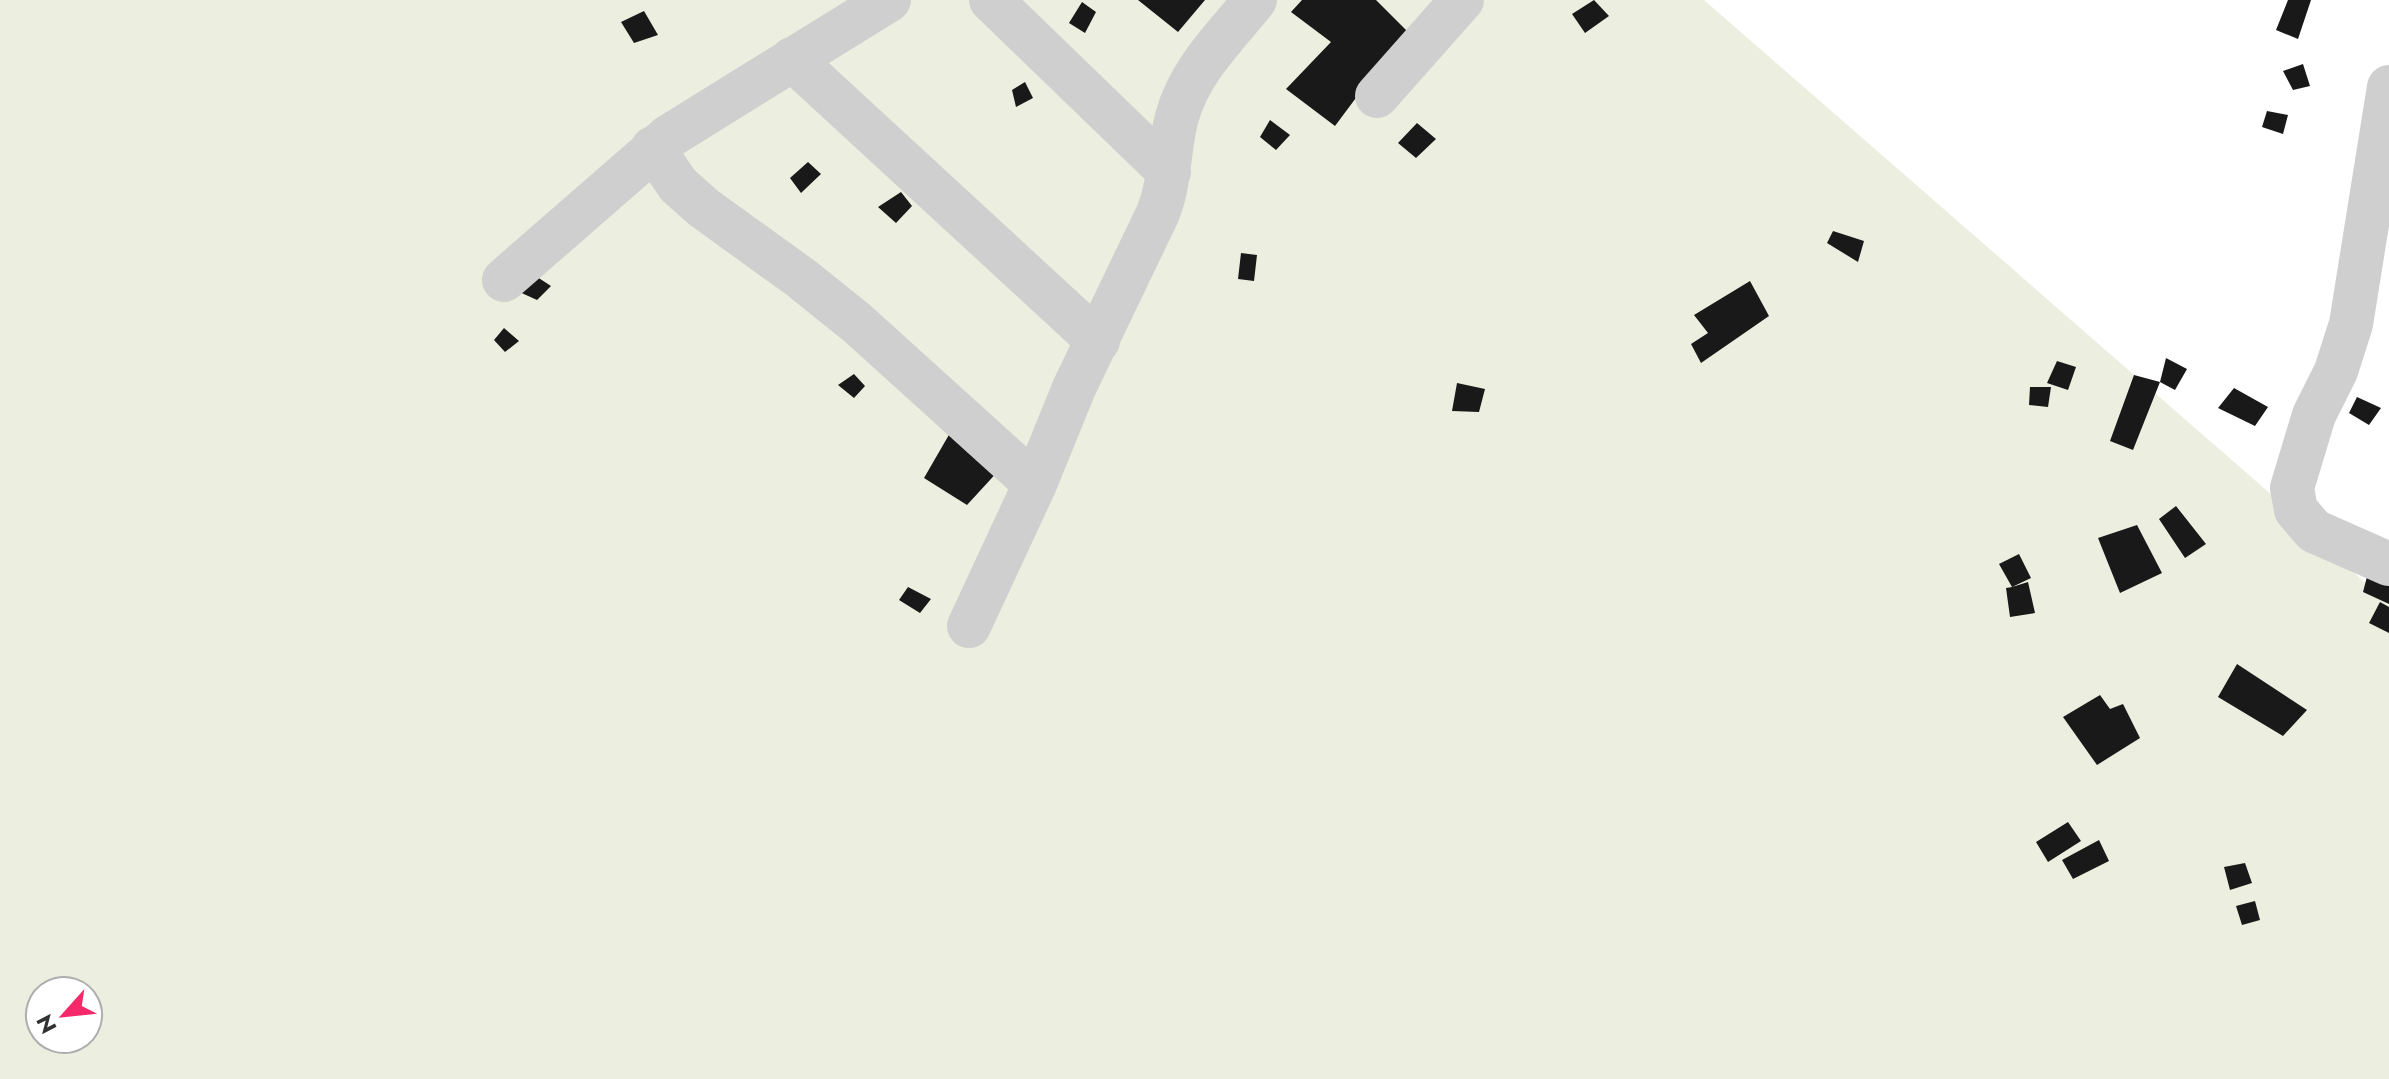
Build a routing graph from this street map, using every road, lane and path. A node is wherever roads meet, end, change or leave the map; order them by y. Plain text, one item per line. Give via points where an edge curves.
1 (889, 0) edge
2 (991, 0) edge
3 (1255, 0) edge
4 (1462, 0) edge
5 (792, 59) junction
6 (2389, 87) edge
7 (1377, 96) dead end
8 (653, 148) junction
9 (1169, 172) junction
10 (504, 280) dead end
11 (1098, 341) junction
12 (1035, 484) junction
13 (2389, 564) edge
14 (969, 626) dead end

1 - 5 street
2 - 9 street
3 - 9 street via 1183,97
4 - 7 street
5 - 8 street
5 - 11 street
6 - 13 street via 2351,324 2314,415 2292,488 2296,510 2314,531
8 - 10 street
8 - 12 street via 678,185 704,208 857,323
9 - 11 street via 1158,213
11 - 12 street
12 - 14 street

